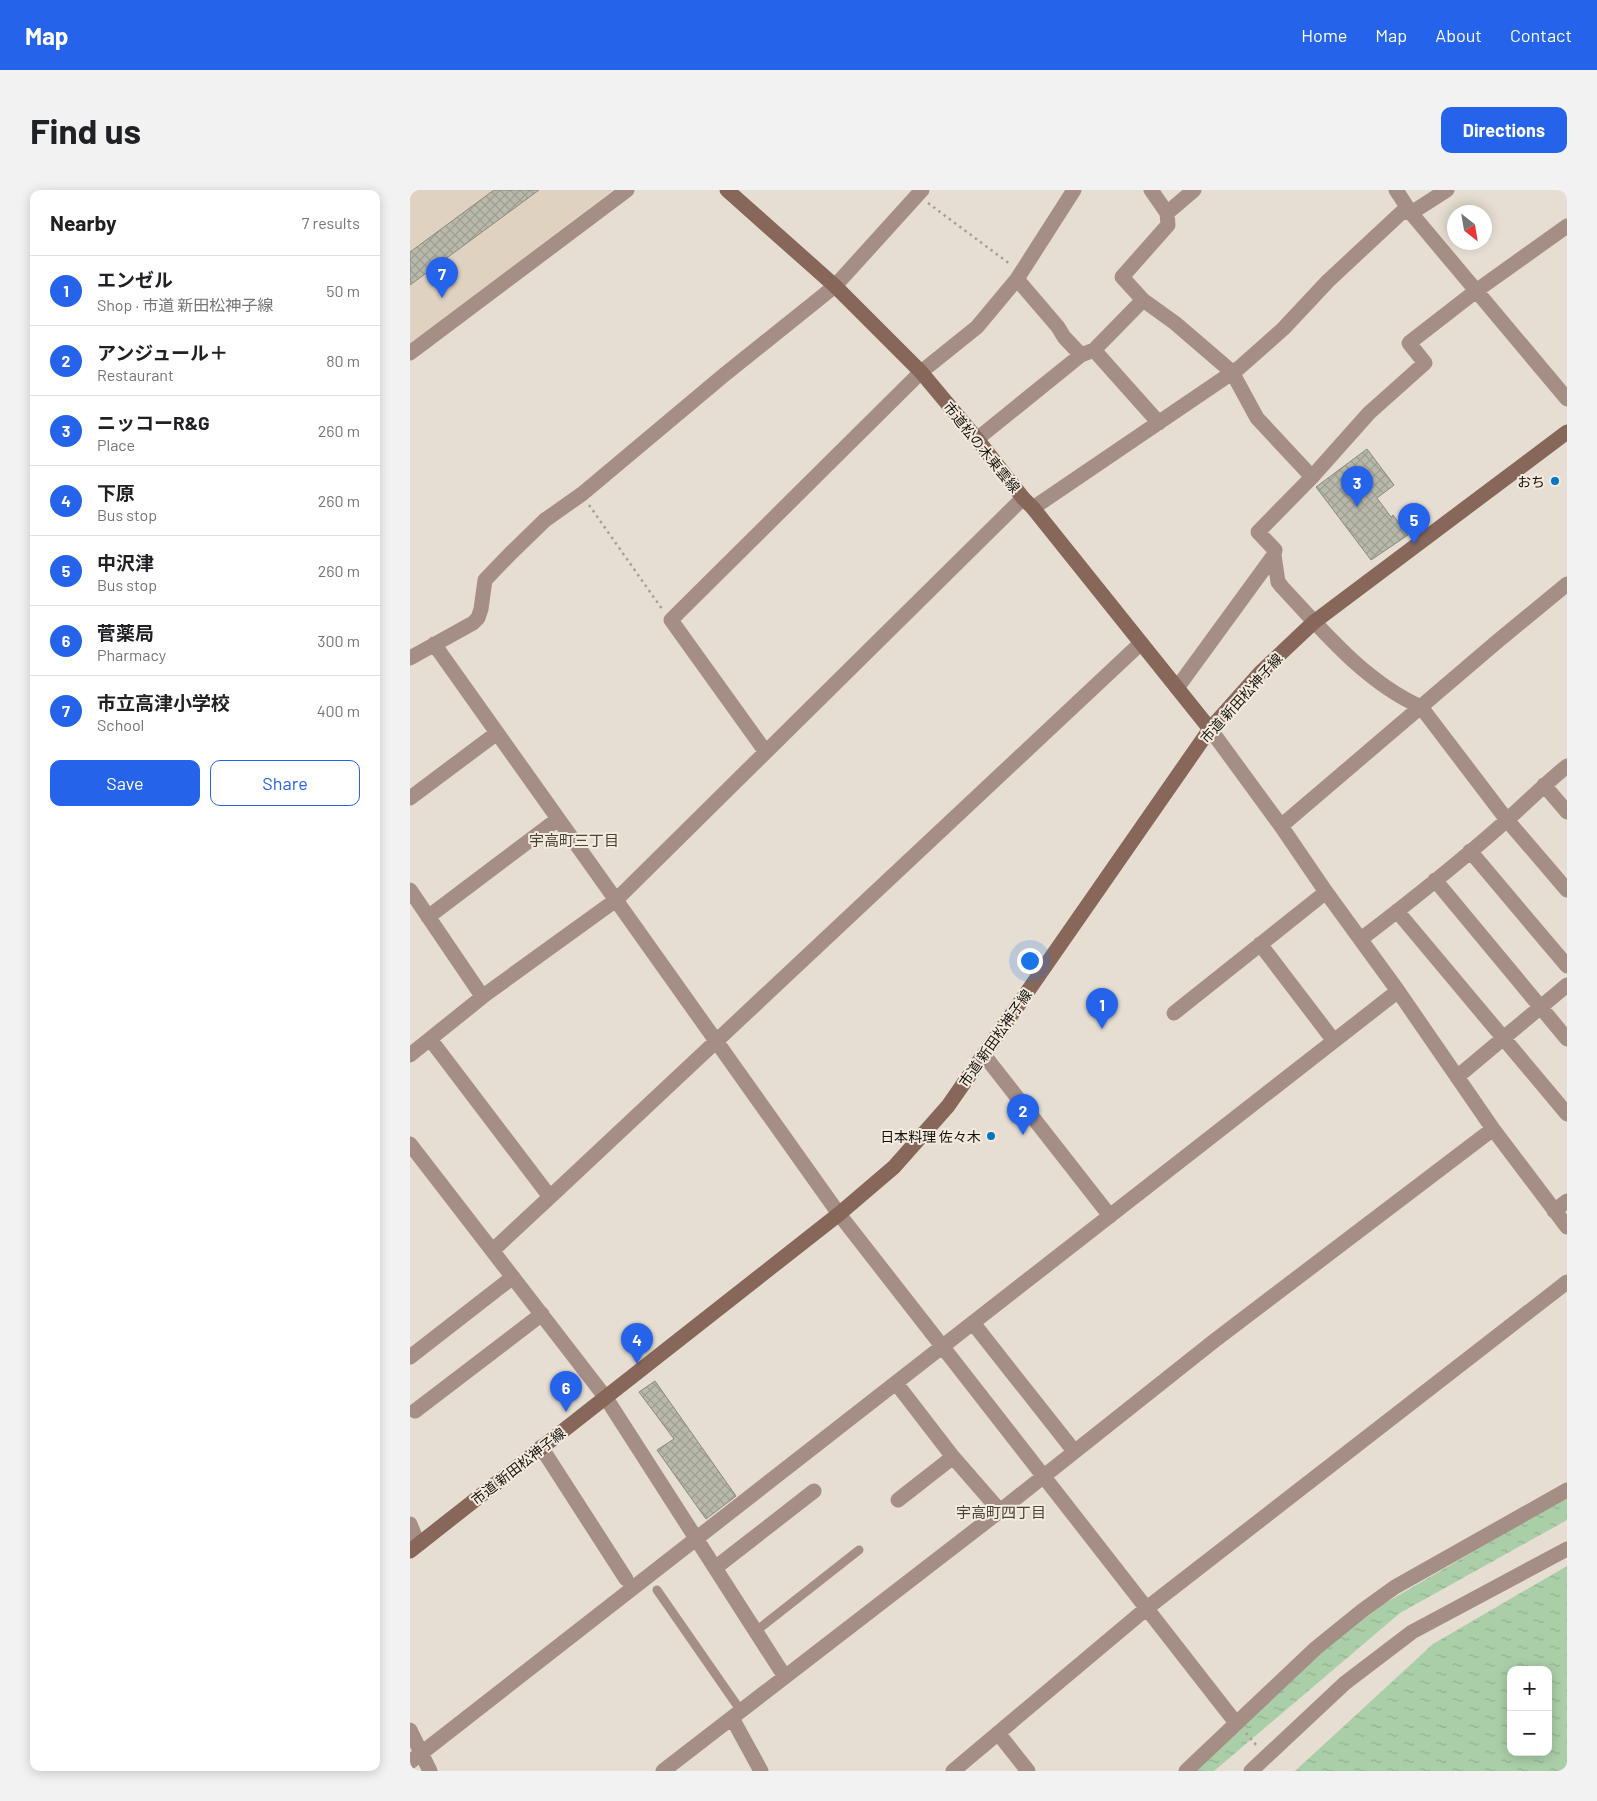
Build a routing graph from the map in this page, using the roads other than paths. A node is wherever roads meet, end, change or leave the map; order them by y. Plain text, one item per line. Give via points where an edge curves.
1 (627, 190) edge
2 (727, 190) edge
3 (1074, 190) edge
4 (1151, 190) edge
5 (1194, 190) edge
6 (1396, 190) edge
7 (1447, 190) edge
8 (920, 193) edge
9 (1167, 212) junction
10 (1411, 213) junction
11 (1567, 226) edge
12 (1019, 276) junction
13 (835, 286) junction
14 (1476, 291) junction
15 (1143, 300) junction
16 (410, 353) edge
17 (1088, 353) junction
18 (921, 372) junction
19 (1232, 372) junction
20 (1567, 399) edge
21 (1158, 423) junction
22 (1567, 432) edge
23 (977, 439) junction
24 (1312, 477) junction
25 (1028, 503) junction
26 (1274, 555) junction
27 (1567, 584) edge
28 (1314, 622) junction
29 (1141, 643) junction
30 (434, 644) junction
31 (410, 658) edge
32 (1177, 688) junction
33 (1421, 707) junction
34 (1210, 729) junction
35 (497, 733) junction
36 (765, 751) junction
37 (1567, 766) edge
38 (1544, 785) junction
39 (410, 798) edge
40 (1567, 812) edge
41 (558, 819) junction
42 (1507, 820) junction
43 (1281, 826) junction
44 (1470, 850) junction
45 (1435, 880) junction
46 (410, 890) edge
47 (1567, 890) edge
48 (1326, 892) junction
49 (616, 900) junction
50 (1397, 911) junction
51 (428, 917) junction
52 (1362, 938) junction
53 (1260, 944) junction
54 (1567, 966) edge
55 (1567, 985) edge
56 (1398, 990) junction
57 (482, 996) junction
58 (1541, 1008) junction
59 (1174, 1013) dead end
60 (430, 1039) junction
61 (1504, 1039) junction
62 (1567, 1039) edge
63 (1334, 1040) junction
64 (716, 1041) junction
65 (410, 1055) edge
66 (984, 1055) junction
67 (1457, 1077) junction
68 (1567, 1114) edge
69 (1493, 1129) junction
70 (410, 1144) edge
71 (550, 1197) junction
72 (1567, 1201) edge
73 (1554, 1211) junction
74 (839, 1214) junction
75 (1110, 1216) junction
76 (1567, 1227) edge
77 (493, 1250) junction
78 (513, 1277) junction
79 (1567, 1282) edge
80 (542, 1314) junction
81 (973, 1323) junction
82 (942, 1347) junction
83 (410, 1356) edge
84 (896, 1383) junction
85 (606, 1398) junction
86 (415, 1411) dead end
87 (541, 1447) junction
88 (1074, 1451) junction
89 (953, 1458) junction
90 (1044, 1476) junction
91 (1567, 1490) edge
92 (814, 1492) dead end
93 (898, 1500) dead end
94 (1000, 1511) junction
95 (410, 1524) edge
96 (696, 1539) junction
97 (414, 1547) edge
98 (1567, 1549) edge
99 (859, 1550) dead end
100 (715, 1568) junction
101 (626, 1579) dead end
102 (657, 1590) dead end
103 (1147, 1608) junction
104 (756, 1631) junction
105 (785, 1677) junction
106 (737, 1714) junction
107 (1236, 1723) junction
108 (410, 1730) edge
109 (998, 1733) junction
110 (416, 1758) edge
111 (430, 1771) edge
112 (663, 1771) edge
113 (761, 1771) edge
114 (953, 1771) edge
115 (1028, 1771) edge
116 (1186, 1771) edge
117 (1251, 1771) edge

1 - 16 street
2 - 13 street, 市道松の木東雲線
3 - 12 street
4 - 9 street
5 - 9 street
6 - 10 street
7 - 10 street
8 - 13 street
9 - 15 street via 1168,225 1122,277
10 - 14 street
10 - 19 street via 1402,212 1328,281 1283,329
11 - 14 street
12 - 17 street via 1064,337
12 - 18 street via 977,327
13 - 18 street, 市道松の木東雲線
13 - 30 street via 724,374 582,494 545,520 485,580 478,618
14 - 20 street
14 - 24 street via 1409,343 1425,363 1369,413
15 - 17 street
15 - 19 street
17 - 21 street
17 - 23 street
18 - 23 street, 市道松の木東雲線
18 - 36 street via 671,620
19 - 21 street
19 - 24 street via 1257,418
21 - 25 street
22 - 28 street, 市道 新田松神子線
23 - 25 street, 市道松の木東雲線
24 - 26 street via 1258,532 1275,550
25 - 29 street, 市道松の木東雲線
25 - 36 street
26 - 28 street via 1278,582
26 - 32 street
27 - 33 street
28 - 33 street via 1362,669
28 - 34 street, 市道 新田松神子線 via 1260,673
29 - 32 street, 市道松の木東雲線
29 - 64 street
30 - 31 street
30 - 35 street
32 - 34 street, 市道松の木東雲線
33 - 42 street
33 - 43 street
34 - 43 street
34 - 66 street, 市道 新田松神子線
35 - 39 street
35 - 41 street
36 - 49 street
37 - 38 street
38 - 40 street
38 - 42 street
41 - 49 street
41 - 51 street
42 - 44 street
42 - 47 street
43 - 48 street
44 - 45 street
44 - 54 street
45 - 50 street
45 - 58 street
46 - 51 street
48 - 52 street
48 - 53 street
49 - 57 street
49 - 64 street
50 - 52 street
50 - 61 street
51 - 57 street
52 - 56 street
53 - 59 street
53 - 63 street
55 - 58 street
56 - 63 street
56 - 67 street
57 - 60 street
58 - 61 street
58 - 62 street
60 - 65 street
60 - 71 street
61 - 67 street
61 - 68 street
63 - 75 street
64 - 71 street
64 - 74 street
66 - 74 street, 市道 新田松神子線 via 948,1106 894,1167
66 - 75 street
67 - 69 street
69 - 73 street
69 - 88 street
70 - 77 street
71 - 77 street
72 - 73 street
73 - 76 street
74 - 82 street
74 - 85 street, 市道 新田松神子線
75 - 81 street
77 - 78 street
78 - 80 street
78 - 83 street
79 - 103 street
80 - 85 street
80 - 86 street
81 - 82 street
81 - 88 street
82 - 84 street
82 - 90 street
84 - 89 street
84 - 96 street
85 - 87 street, 市道 新田松神子線
85 - 96 street
87 - 97 street, 市道 新田松神子線
87 - 101 street
88 - 90 street
89 - 93 street
89 - 94 street
90 - 94 street
90 - 103 street
91 - 107 street via 1387,1593 1316,1648
92 - 100 street
94 - 105 street
95 - 97 street
96 - 100 street
96 - 110 street
98 - 117 street via 1412,1632 1345,1683
99 - 104 lane
100 - 104 street
102 - 106 lane
103 - 107 street
103 - 109 street
104 - 105 street
105 - 106 street
106 - 112 street
106 - 113 street
107 - 116 street
108 - 110 street
109 - 114 street
109 - 115 street
110 - 111 street

